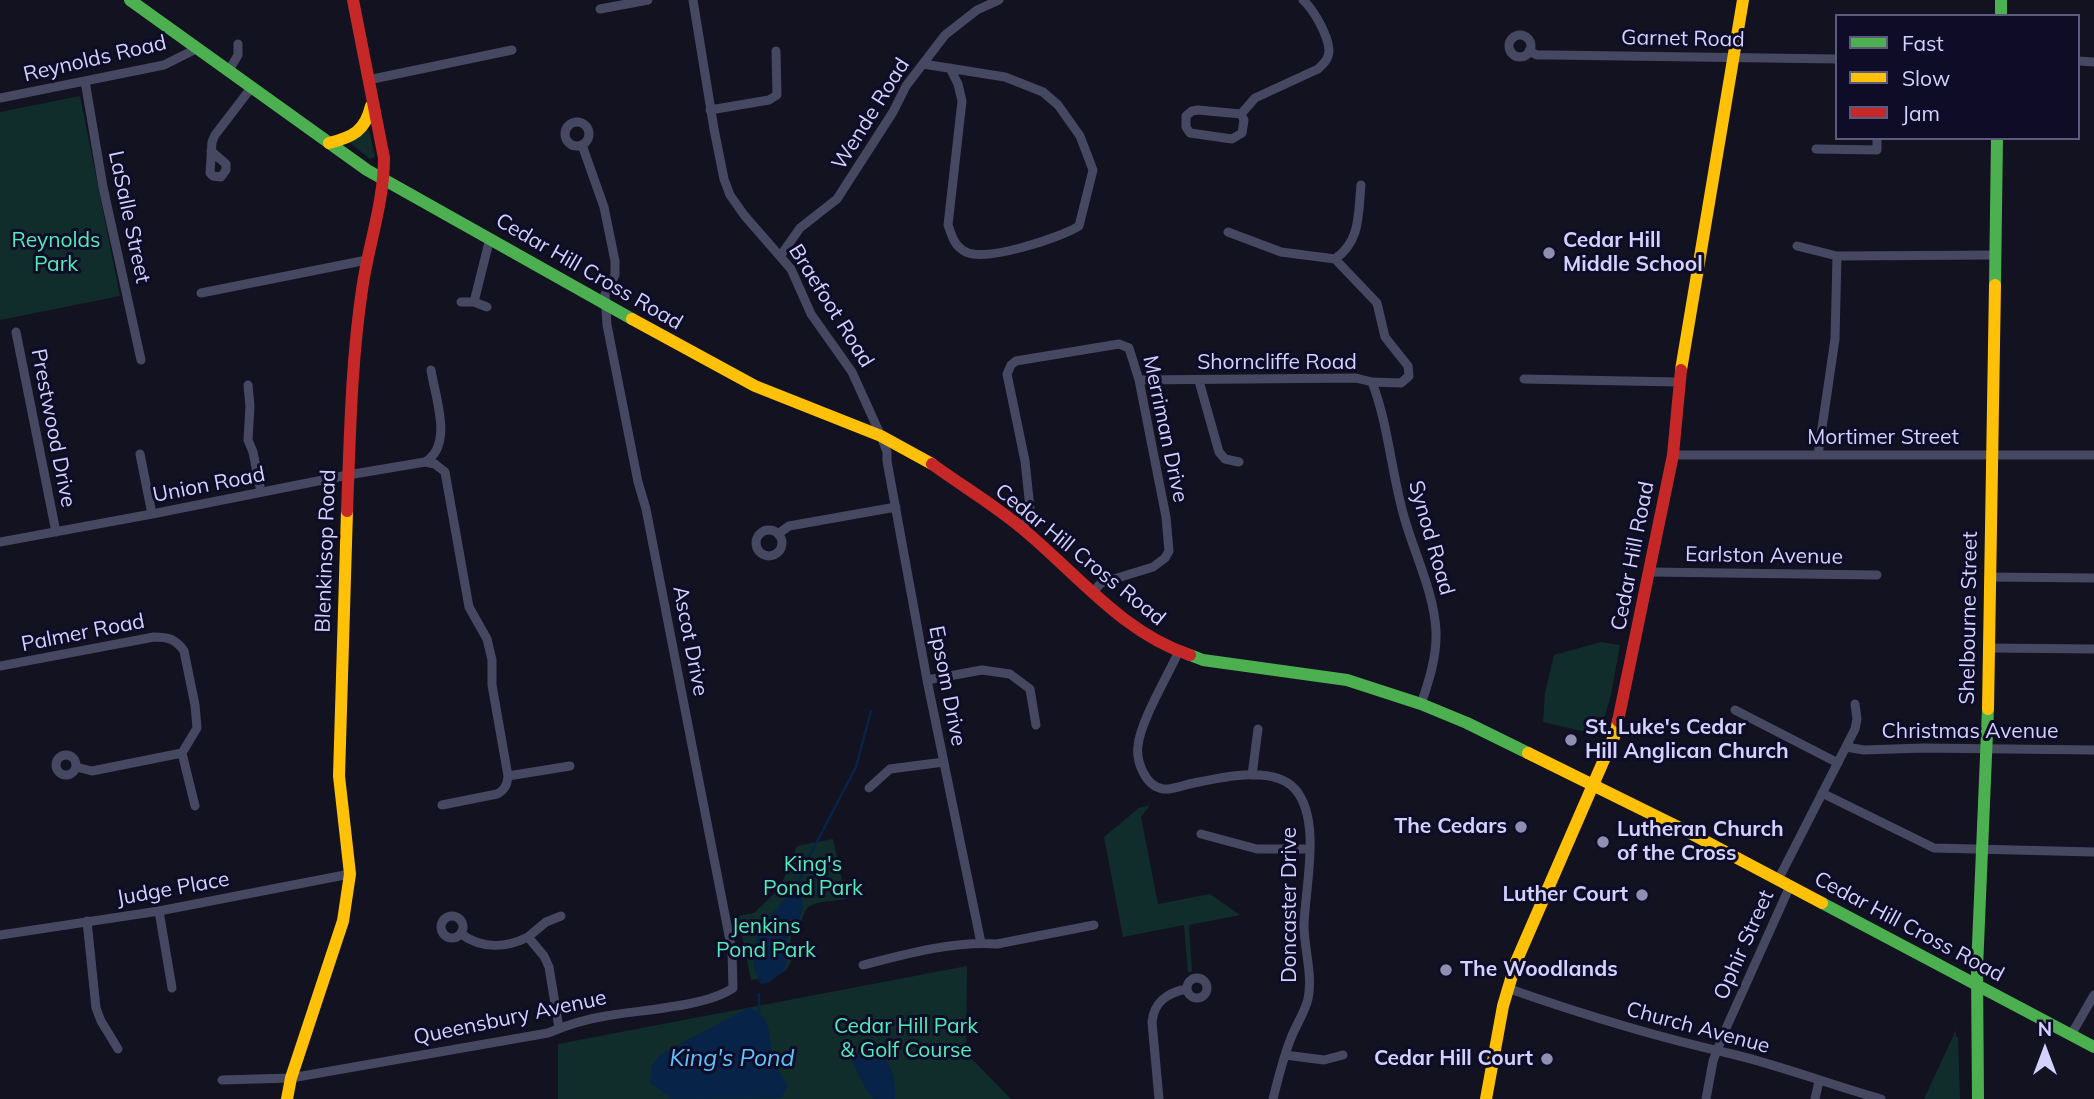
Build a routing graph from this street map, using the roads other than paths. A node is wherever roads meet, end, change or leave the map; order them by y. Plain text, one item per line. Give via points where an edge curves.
1 (130, 0) edge
2 (353, 0) edge
3 (648, 0) edge
4 (693, 0) edge
5 (999, 0) edge
6 (1303, 0) edge
7 (1743, 0) edge
8 (600, 9) dead end
9 (238, 44) dead end
10 (196, 49) junction
11 (512, 50) dead end
12 (776, 51) dead end
13 (1530, 51) dead end
14 (1733, 58) junction
15 (1835, 59) edge
16 (923, 64) junction
17 (950, 68) junction
18 (228, 72) junction
19 (368, 80) junction
20 (85, 81) junction
21 (251, 88) junction
22 (0, 98) edge
23 (372, 99) junction
24 (710, 110) junction
25 (1241, 114) junction
26 (1877, 140) edge
27 (1997, 140) edge
28 (329, 143) junction
29 (582, 145) dead end
30 (1816, 149) dead end
31 (211, 151) dead end
32 (384, 180) junction
33 (1361, 185) dead end
34 (1228, 232) dead end
35 (490, 238) junction
36 (1797, 246) dead end
37 (781, 255) junction
38 (1995, 255) junction
39 (1837, 256) junction
40 (1335, 259) junction
41 (367, 260) junction
42 (201, 293) dead end
43 (461, 302) dead end
44 (474, 302) junction
45 (604, 303) junction
46 (487, 307) dead end
47 (16, 332) dead end
48 (141, 360) dead end
49 (430, 370) dead end
50 (1524, 379) dead end
51 (1139, 380) junction
52 (1199, 381) junction
53 (1372, 382) junction
54 (1678, 382) junction
55 (248, 385) dead end
56 (881, 436) junction
57 (140, 454) dead end
58 (1673, 455) junction
59 (1818, 455) junction
60 (2094, 455) edge
61 (1992, 456) junction
62 (1239, 462) dead end
63 (425, 463) junction
64 (348, 475) junction
65 (261, 492) junction
66 (896, 506) junction
67 (152, 514) junction
68 (1021, 528) junction
69 (55, 531) junction
70 (778, 534) dead end
71 (0, 542) edge
72 (1650, 572) junction
73 (1877, 575) dead end
74 (1989, 577) junction
75 (2094, 578) edge
76 (1094, 591) junction
77 (1988, 648) junction
78 (2094, 649) edge
79 (1178, 653) junction
80 (0, 666) edge
81 (927, 680) junction
82 (1421, 704) junction
83 (1855, 704) dead end
84 (1735, 710) dead end
85 (1036, 725) dead end
86 (1258, 729) dead end
87 (1846, 747) junction
88 (1987, 750) junction
89 (2094, 750) edge
90 (182, 753) junction
91 (944, 762) junction
92 (1838, 763) junction
93 (570, 766) dead end
94 (76, 768) dead end
95 (1252, 775) junction
96 (508, 776) junction
97 (1594, 786) junction
98 (869, 788) dead end
99 (1822, 793) junction
100 (442, 805) dead end
101 (195, 806) dead end
102 (1202, 834) dead end
103 (1310, 849) junction
104 (1982, 850) junction
105 (2094, 852) edge
106 (351, 874) junction
107 (1777, 880) junction
108 (1790, 886) junction
109 (159, 911) junction
110 (561, 916) dead end
111 (87, 921) junction
112 (1094, 925) dead end
113 (461, 934) dead end
114 (0, 935) edge
115 (528, 937) junction
116 (981, 943) junction
117 (863, 965) dead end
118 (1977, 985) junction
119 (172, 988) dead end
120 (733, 988) joint
121 (1507, 988) junction
122 (1186, 989) dead end
123 (2094, 995) edge
124 (559, 1028) junction
125 (2071, 1035) junction
126 (2094, 1047) edge
127 (118, 1049) dead end
128 (1716, 1052) junction
129 (1285, 1055) junction
130 (1343, 1055) dead end
131 (292, 1078) junction
132 (222, 1080) dead end
133 (1819, 1081) junction
134 (287, 1099) edge
135 (1159, 1099) edge
136 (1273, 1099) edge
137 (1486, 1099) edge
138 (1706, 1099) edge
139 (1815, 1099) edge
140 (1881, 1099) edge
141 (1978, 1099) edge

1 - 10 main road, Cedar Hill Cross Road
2 - 19 main road, Blenkinsop Road
3 - 8 street
4 - 24 street, Braefoot Road
5 - 16 street, Wende Road via 977,10 945,35
6 - 25 street via 1326,37 1326,61 1255,98
7 - 14 main road, Cedar Hill Road
9 - 18 street via 238,55
10 - 18 main road, Cedar Hill Cross Road
10 - 20 street, Reynolds Road via 164,65
11 - 19 street
12 - 24 street via 778,95
13 - 14 street, Garnet Road via 1537,55
14 - 15 street, Garnet Road
14 - 54 main road, Cedar Hill Road
16 - 17 street
16 - 37 street, Wende Road via 837,198 800,228
17 - 17 street via 962,101 948,225 954,242 967,253 982,254 1026,246 1079,226 1093,170 1080,136 1058,105 1029,85
18 - 21 main road, Cedar Hill Cross Road
19 - 23 main road, Blenkinsop Road
20 - 22 street, Reynolds Road
20 - 48 street, LaSalle Street
21 - 28 main road, Cedar Hill Cross Road
21 - 31 street via 215,135
23 - 28 main road via 367,124 353,137
23 - 32 main road, Blenkinsop Road
24 - 37 street, Braefoot Road via 730,194
25 - 25 street via 1192,111 1186,116 1186,127 1196,135 1232,139 1242,133
26 - 30 street via 1877,150
27 - 38 main road, Shelbourne Street
28 - 32 main road, Cedar Hill Cross Road
29 - 45 street via 604,206 615,261 615,275
32 - 35 main road, Cedar Hill Cross Road
32 - 41 main road, Blenkinsop Road
33 - 40 street via 1353,241
34 - 40 street via 1281,252
35 - 44 street
35 - 45 main road, Cedar Hill Cross Road
36 - 39 street
37 - 56 street, Braefoot Road via 811,314 857,381
38 - 39 street
38 - 61 main road, Shelbourne Street
39 - 59 street via 1835,339
40 - 53 street, Shorncliffe Road via 1377,303 1385,337 1408,366 1409,376 1401,383
41 - 42 street
41 - 64 main road, Blenkinsop Road via 352,368
43 - 44 street
44 - 46 street
45 - 56 main road, Cedar Hill Cross Road via 755,386
45 - 120 street, Ascot Drive via 732,951
47 - 69 street, Prestwood Drive
49 - 63 street via 441,432 436,453
50 - 54 street
51 - 52 street, Shorncliffe Road
51 - 68 street, Merriman Drive via 1129,348 1119,344 1011,365 1007,374 1030,508
51 - 76 street, Merriman Drive via 1169,551 1153,567 1101,583
52 - 53 street, Shorncliffe Road
52 - 62 street via 1219,452 1225,459
53 - 82 street, Synod Road via 1381,405 1401,508 1434,612 1436,647
54 - 58 main road, Cedar Hill Road
55 - 65 street via 248,440
56 - 66 street, Epsom Drive
56 - 68 main road, Cedar Hill Cross Road via 943,470
57 - 67 street
58 - 59 street, Mortimer Street
58 - 72 main road, Cedar Hill Road
59 - 61 street, Mortimer Street
60 - 61 street, Mortimer Street
61 - 74 main road, Shelbourne Street
63 - 64 street, Union Road
63 - 96 street via 445,472 469,607 487,639 492,660
64 - 65 street, Union Road
64 - 106 main road, Blenkinsop Road via 339,776
65 - 67 street, Union Road
66 - 70 street via 789,526
66 - 81 street, Epsom Drive
67 - 69 street, Union Road
68 - 76 main road, Cedar Hill Cross Road
69 - 71 street, Union Road
72 - 73 street, Earlston Avenue
72 - 97 main road, Cedar Hill Road via 1616,733
74 - 75 street
74 - 77 main road, Shelbourne Street
76 - 79 main road, Cedar Hill Cross Road via 1142,634
77 - 78 street
77 - 88 main road, Shelbourne Street
79 - 82 main road, Cedar Hill Cross Road via 1347,680
79 - 95 street via 1140,734 1138,757 1146,776 1165,789
80 - 90 street, Palmer Road via 154,637 178,642 184,651 197,719 195,735
81 - 85 street via 982,670 1010,674 1030,689
81 - 91 street, Epsom Drive
82 - 97 main road, Cedar Hill Cross Road
83 - 87 street, Ophir Street via 1855,729
84 - 92 street
86 - 95 street
87 - 88 street, Christmas Avenue
87 - 92 street, Ophir Street
88 - 89 street, Christmas Avenue
88 - 104 main road, Shelbourne Street
90 - 94 street via 92,771
90 - 101 street
91 - 98 street via 890,769
91 - 116 street, Epsom Drive
92 - 99 street, Ophir Street
93 - 96 street
95 - 103 street, Doncaster Drive via 1276,777 1297,791 1307,816
96 - 100 street via 503,792
97 - 107 main road, Cedar Hill Cross Road
97 - 121 main road, Cedar Hill Road
99 - 104 street via 1928,846
99 - 107 street, Ophir Street
102 - 103 street via 1257,849
103 - 129 street, Doncaster Drive via 1304,923 1308,1000
104 - 105 street
104 - 118 main road, Shelbourne Street
106 - 109 street, Judge Place
106 - 131 main road, Blenkinsop Road via 333,956
107 - 108 main road, Cedar Hill Cross Road
108 - 118 main road, Cedar Hill Cross Road
108 - 128 street, Ophir Street
109 - 111 street, Judge Place
109 - 119 street
110 - 115 street
111 - 114 street, Judge Place
111 - 127 street via 96,1008
112 - 116 street via 997,944
113 - 115 street via 495,946
115 - 124 street via 549,967
116 - 117 street
118 - 125 main road, Cedar Hill Cross Road
118 - 141 main road, Shelbourne Street
120 - 124 street, Queensbury Avenue via 682,1004
121 - 128 street, Church Avenue
121 - 137 main road, Cedar Hill Road
122 - 135 street via 1164,997 1153,1013
123 - 125 street
124 - 131 street, Queensbury Avenue
125 - 126 main road, Cedar Hill Cross Road
128 - 133 street, Church Avenue
128 - 138 street, Ophir Street
129 - 130 street via 1324,1060
129 - 136 street, Doncaster Drive
131 - 132 street, Queensbury Avenue
131 - 134 main road, Blenkinsop Road
133 - 139 street
133 - 140 street, Church Avenue

